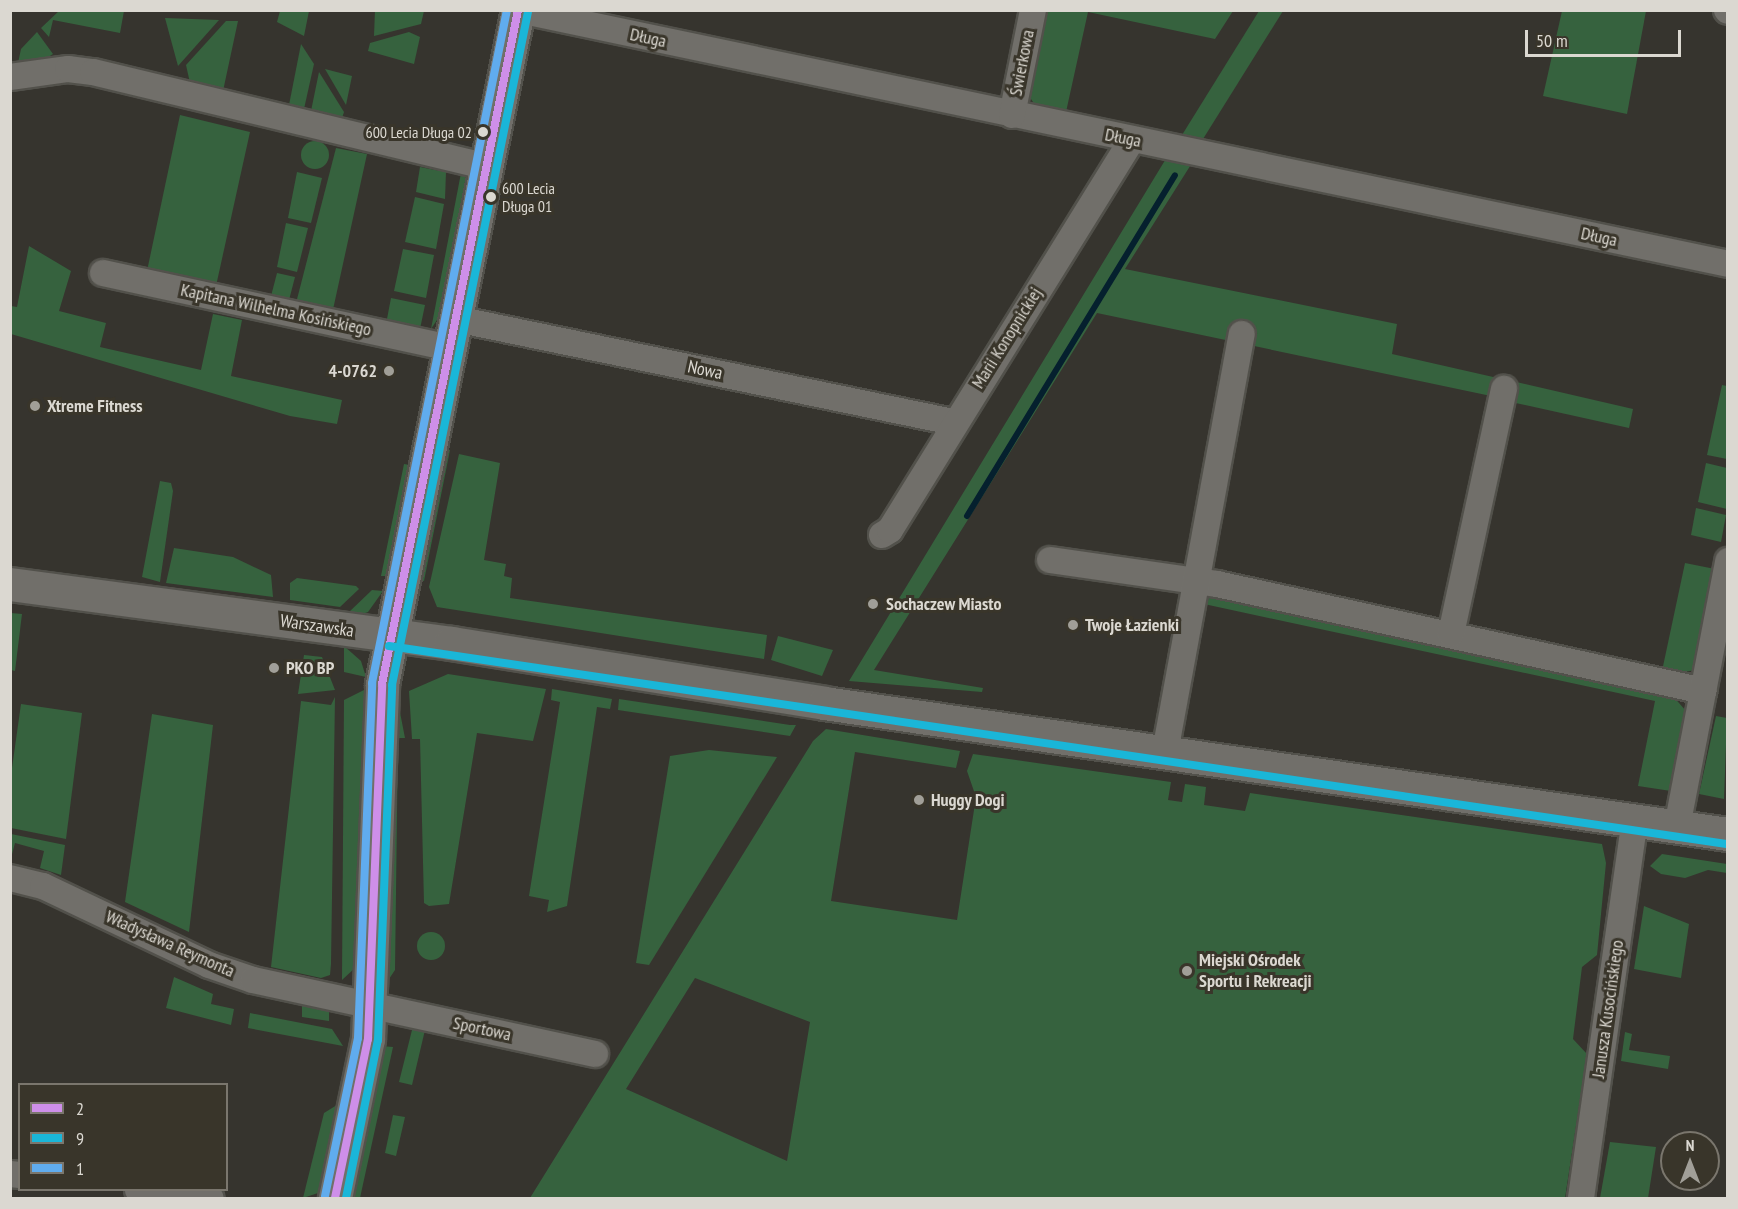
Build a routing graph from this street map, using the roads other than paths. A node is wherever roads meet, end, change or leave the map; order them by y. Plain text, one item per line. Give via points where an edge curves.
1 (519, 10) edge
2 (1033, 10) edge
3 (10, 77) edge
4 (1012, 115) junction
5 (1132, 140) junction
6 (488, 167) junction
7 (1728, 264) edge
8 (103, 273) dead end
9 (453, 333) junction
10 (1242, 334) dead end
11 (1504, 389) dead end
12 (953, 422) junction
13 (882, 535) dead end
14 (1050, 560) dead end
15 (1727, 569) edge
16 (1196, 582) junction
17 (10, 584) edge
18 (1451, 634) junction
19 (391, 636) junction
20 (1703, 691) junction
21 (1165, 752) junction
22 (1635, 820) junction
23 (1677, 827) junction
24 (1728, 834) edge
25 (10, 878) edge
26 (369, 1005) junction
27 (595, 1054) dead end
28 (147, 1191) edge
29 (211, 1198) edge
30 (336, 1198) edge
31 (1581, 1198) edge

1 - 4 street, Długa
1 - 6 street
2 - 4 street, Świerkowa
3 - 6 street via 68,69 93,72
4 - 5 street, Długa
5 - 7 street, Długa
5 - 12 street, Marii Konopnickiej
6 - 9 street
8 - 9 street, Kapitana Wilhelma Kosińskiego
9 - 12 street, Nowa
9 - 19 street
10 - 16 street
11 - 18 street
12 - 13 street, Marii Konopnickiej via 890,530
14 - 16 street
15 - 20 street
16 - 18 street
16 - 21 street
17 - 19 street, Warszawska
18 - 20 street
19 - 21 street, Warszawska
19 - 26 street via 378,738
20 - 23 street
21 - 22 street, Warszawska
22 - 23 street, Warszawska
22 - 31 street, Janusza Kusocińskiego
23 - 24 street, Warszawska
25 - 26 street, Władysława Reymonta via 43,886 231,973
26 - 27 street, Sportowa
26 - 30 street via 363,1084
28 - 29 street

